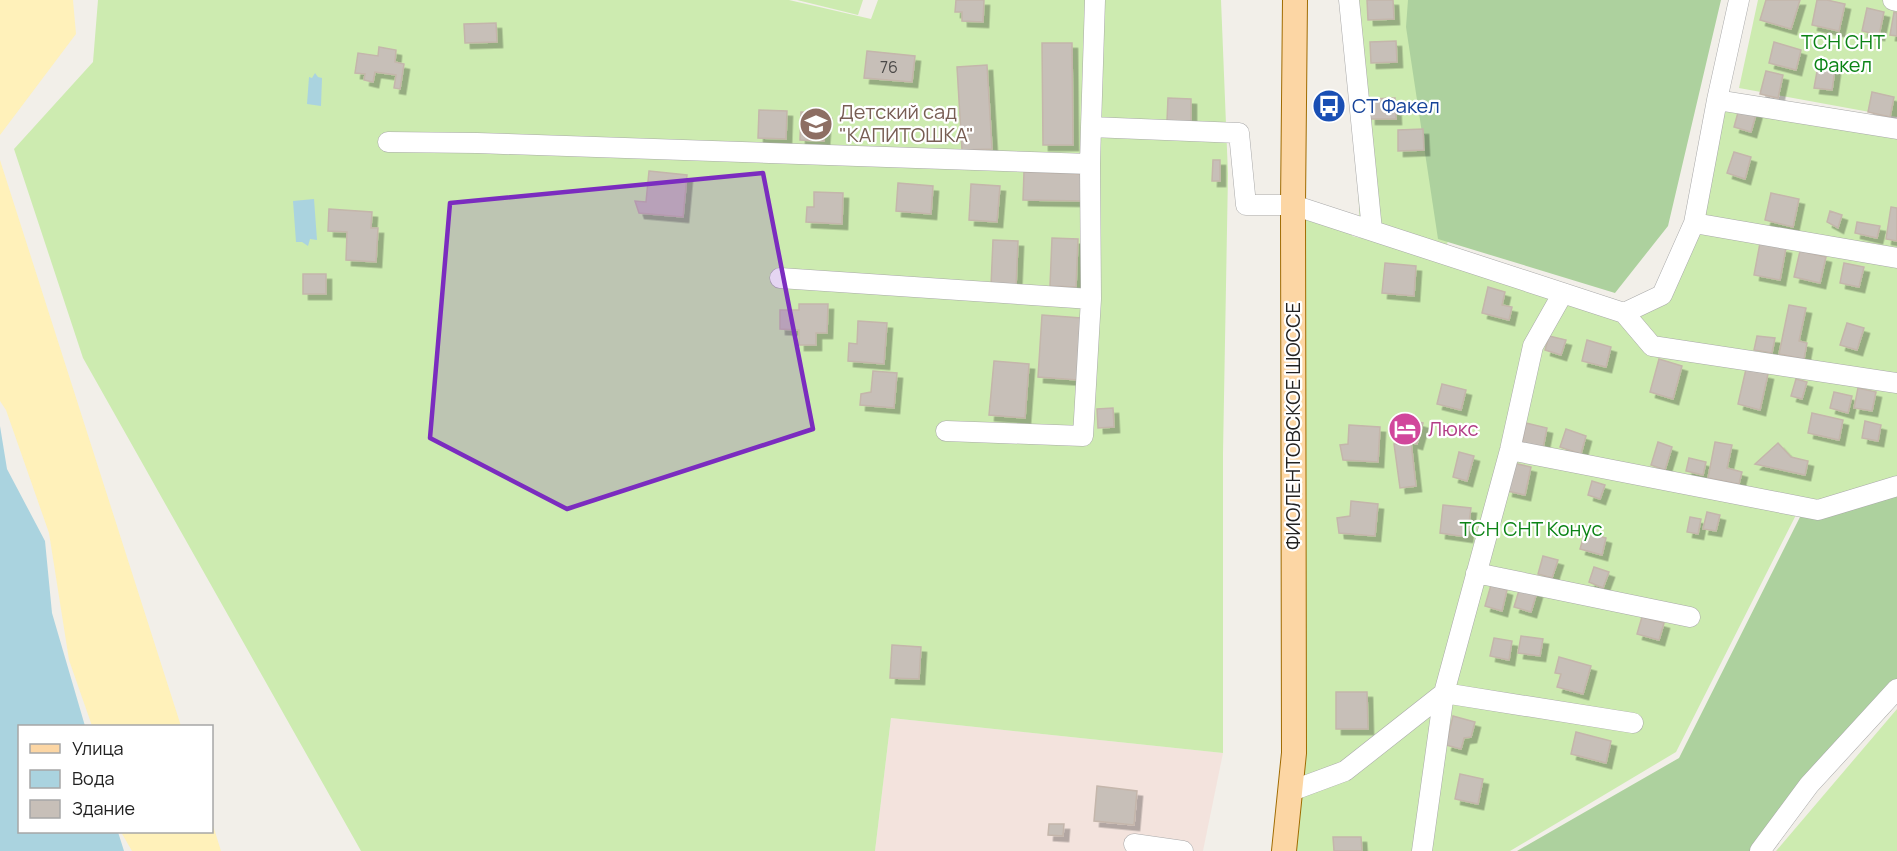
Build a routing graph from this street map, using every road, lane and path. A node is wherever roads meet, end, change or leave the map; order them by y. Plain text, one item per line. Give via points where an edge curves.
1 (1095, 0) edge
2 (1295, 0) edge
3 (1349, 0) edge
4 (1739, 0) edge
5 (1717, 100) junction
6 (1091, 127) junction
7 (1897, 129) edge
8 (388, 142) dead end
9 (1090, 164) junction
10 (1293, 205) junction
11 (1694, 223) junction
12 (1372, 230) junction
13 (1897, 258) edge
14 (780, 278) dead end
15 (1563, 293) junction
16 (1091, 299) junction
17 (1624, 313) junction
18 (1897, 383) edge
19 (946, 431) dead end
20 (1510, 450) junction
21 (1897, 486) edge
22 (1476, 573) junction
23 (1690, 617) dead end
24 (1897, 689) edge
25 (1444, 693) junction
26 (1633, 723) dead end
27 (1291, 791) junction
28 (1134, 844) dead end
29 (1183, 851) edge
30 (1284, 851) edge
31 (1422, 851) edge
32 (1761, 851) edge

1 - 6 street
2 - 10 main road, ФИОЛЕНТОВСКОЕ ШОССЕ
3 - 12 street
4 - 5 street
5 - 7 street
5 - 11 street
6 - 9 street
6 - 10 street via 1239,134 1246,205
8 - 9 street
9 - 16 street
10 - 12 street
10 - 27 main road, ФИОЛЕНТОВСКОЕ ШОССЕ
11 - 13 street
11 - 17 street via 1662,295
12 - 15 street
14 - 16 street
15 - 17 street
15 - 20 street via 1533,346
16 - 19 street via 1083,436
17 - 18 street via 1652,346
20 - 21 street via 1818,510
20 - 22 street
22 - 23 street
22 - 25 street
24 - 32 street via 1809,785
25 - 26 street
25 - 27 street via 1345,771
25 - 31 street
27 - 30 main road, ФИОЛЕНТОВСКОЕ ШОССЕ
28 - 29 street

